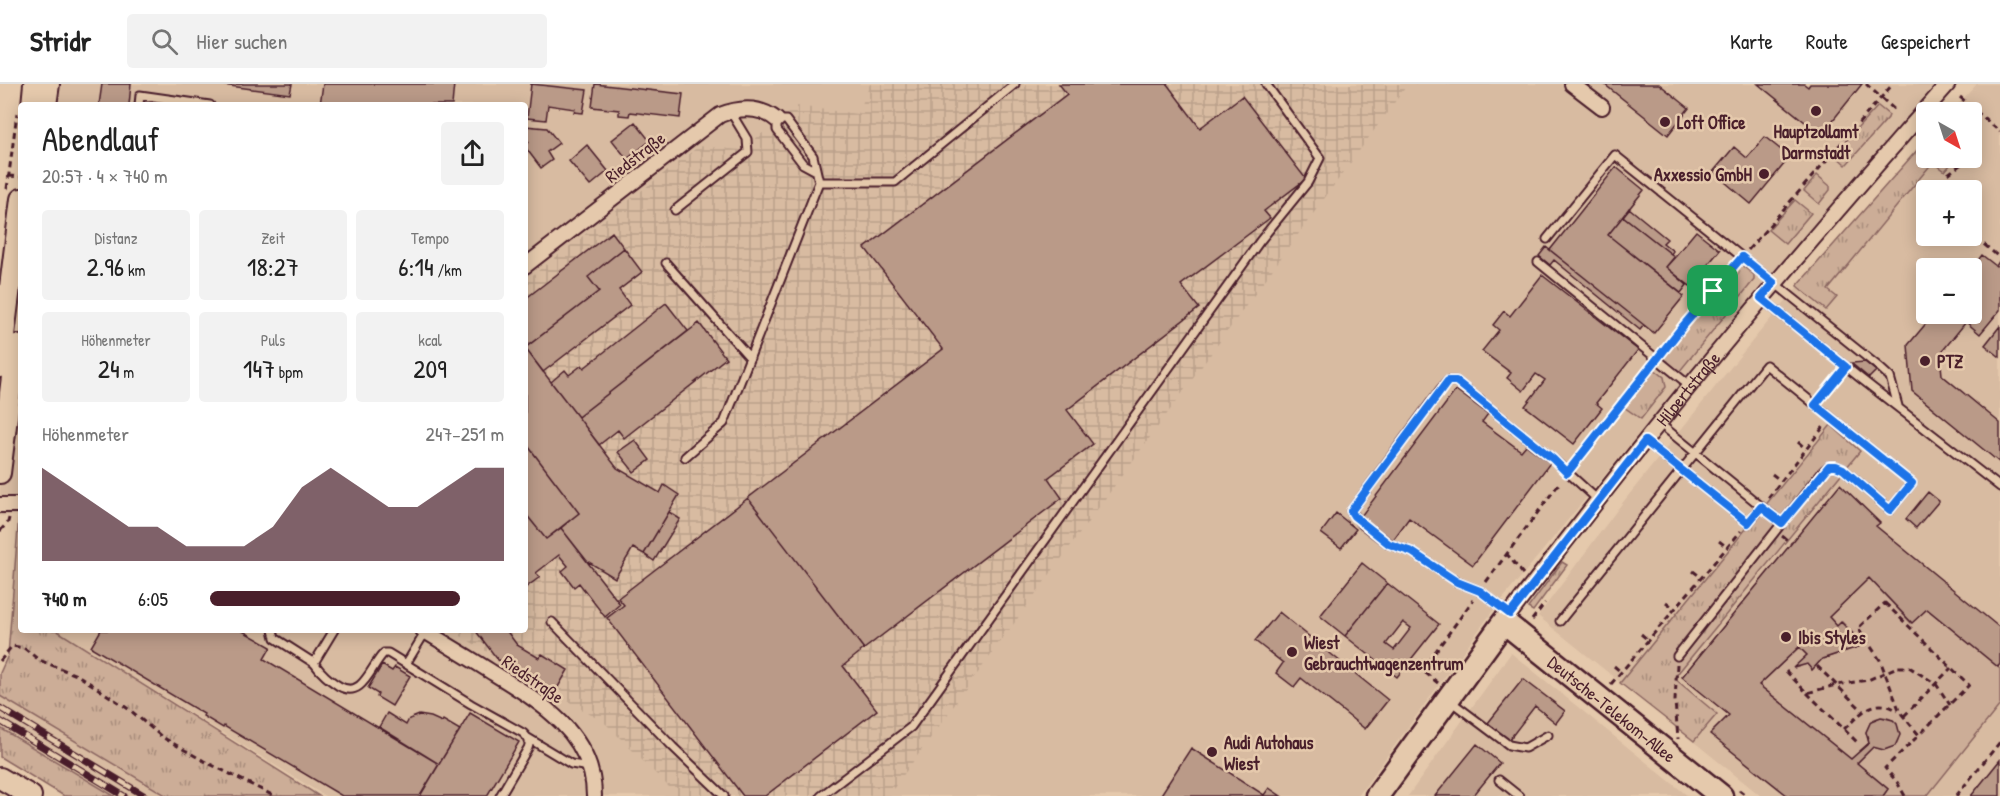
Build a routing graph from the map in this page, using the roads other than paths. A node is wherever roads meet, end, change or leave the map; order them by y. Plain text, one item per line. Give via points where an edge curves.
1 (34, 84) edge
2 (49, 84) edge
3 (1015, 84) edge
4 (1266, 84) edge
5 (1572, 84) edge
6 (1948, 84) edge
7 (27, 102) edge
8 (46, 102) edge
9 (140, 102) edge
10 (189, 102) edge
11 (1602, 107) dead end
12 (730, 111) junction
13 (777, 120) junction
14 (816, 171) junction
15 (819, 182) junction
16 (14, 198) edge
17 (675, 210) dead end
18 (1547, 239) dead end
19 (1538, 262) dead end
20 (666, 263) dead end
21 (528, 264) edge
22 (1774, 283) junction
23 (15, 289) edge
24 (1761, 298) junction
25 (18, 331) edge
26 (750, 358) junction
27 (0, 367) edge
28 (1689, 385) junction
29 (1898, 406) junction
30 (1659, 423) junction
31 (1645, 441) junction
32 (1696, 453) junction
33 (685, 457) dead end
34 (1683, 470) junction
35 (0, 473) edge
36 (2000, 487) edge
37 (1598, 500) junction
38 (18, 505) edge
39 (0, 506) edge
40 (1761, 507) junction
41 (1782, 523) junction
42 (1507, 618) junction
43 (1560, 621) dead end
44 (552, 622) dead end
45 (274, 633) edge
46 (332, 633) edge
47 (423, 633) edge
48 (427, 633) edge
49 (1677, 656) road end
50 (314, 663) junction
51 (406, 664) junction
52 (1443, 691) junction
53 (1548, 735) dead end
54 (528, 738) junction
55 (589, 766) junction
56 (0, 778) edge
57 (1499, 780) dead end
58 (593, 790) edge
59 (31, 796) edge
60 (500, 796) edge
61 (724, 796) edge
62 (820, 796) edge
63 (1377, 796) edge
64 (1519, 796) edge
65 (1721, 796) edge

1 - 7 main road
2 - 8 main road
3 - 15 lane via 895,182
4 - 62 lane via 1320,158 1308,182 1260,241 911,727
5 - 11 street
6 - 22 street, Hilpertstraße
9 - 10 lane via 141,95
12 - 13 street via 762,111
12 - 17 lane via 747,139 748,152
12 - 21 street, Riedstraße
13 - 14 lane via 777,130 803,164
13 - 14 lane via 786,120 813,156
14 - 15 lane
15 - 26 lane
16 - 23 main road
18 - 22 lane via 1615,155
19 - 28 lane
20 - 26 lane
22 - 24 street, Hilpertstraße
22 - 29 lane via 1890,377
23 - 27 main road
24 - 28 street, Hilpertstraße
24 - 29 lane
25 - 35 main road
26 - 33 lane via 724,423
28 - 30 street, Hilpertstraße
29 - 36 lane
30 - 31 street, Hilpertstraße
30 - 32 lane
31 - 34 lane
31 - 37 street, Hilpertstraße
32 - 34 lane
32 - 40 lane
32 - 41 lane via 1766,365 1912,483 1890,510 1843,469 1829,466
34 - 40 lane via 1748,523
34 - 43 lane
37 - 42 street, Hilpertstraße
37 - 42 lane via 1465,388 1456,381 1448,381 1351,511 1389,544 1412,552 1457,582 1480,591
38 - 39 street
40 - 41 lane
41 - 49 lane
42 - 52 main road, Hilpertstraße
42 - 65 main road, Deutsche-Telekom-Allee
44 - 61 lane
45 - 50 lane
46 - 50 lane
47 - 51 lane
48 - 55 street, Riedstraße via 549,709 573,736
50 - 51 lane via 323,676 345,690 362,684 384,653
51 - 54 lane
52 - 53 lane via 1509,745 1525,748
52 - 63 main road, Hilpertstraße
54 - 55 lane via 571,764
54 - 60 lane via 530,744
55 - 58 street, Riedstraße
56 - 59 main road
57 - 64 lane

